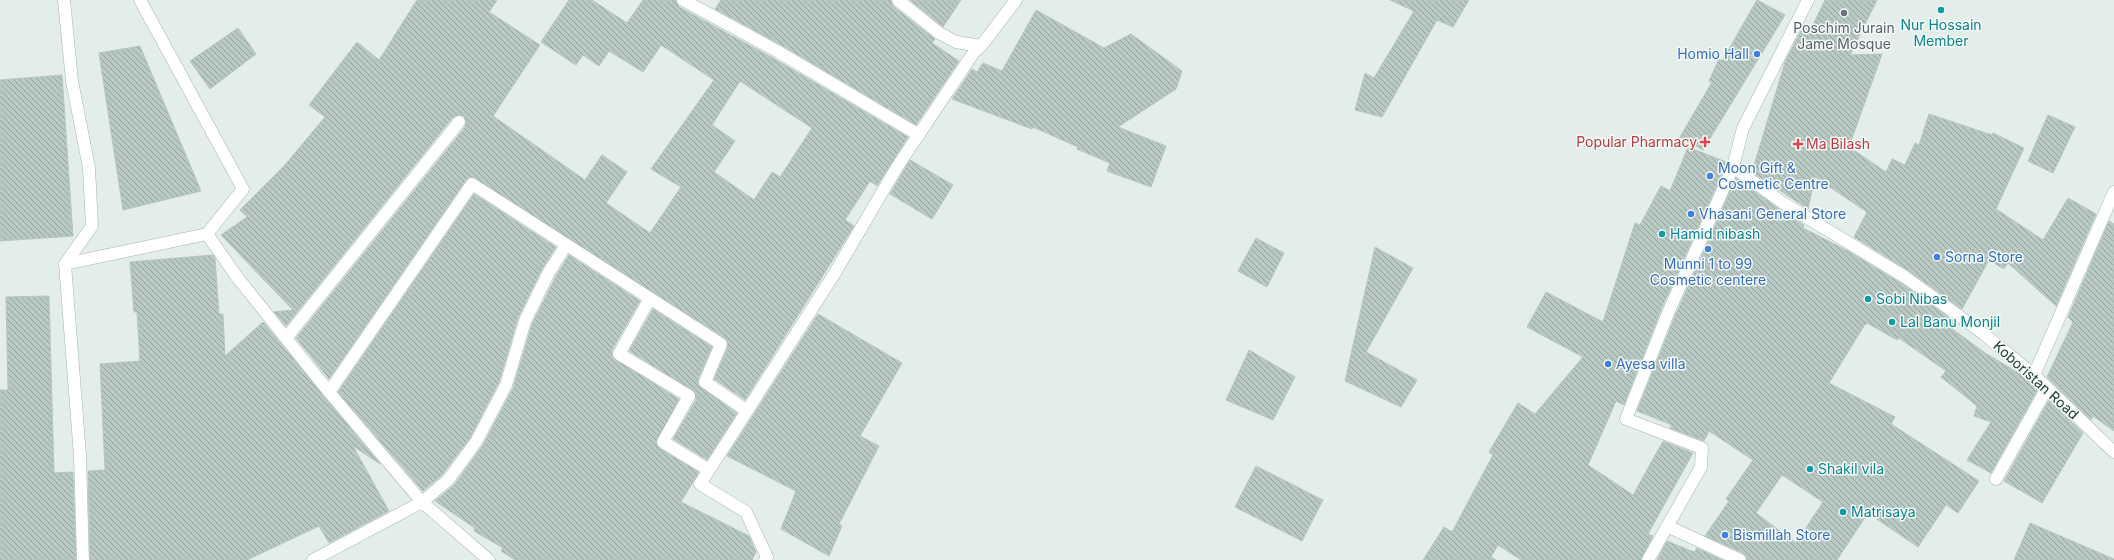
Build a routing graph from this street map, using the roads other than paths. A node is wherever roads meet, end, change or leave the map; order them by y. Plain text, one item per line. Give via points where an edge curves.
1 (64, 0) edge
2 (140, 0) edge
3 (683, 0) edge
4 (898, 0) edge
5 (1016, 0) edge
6 (1808, 0) edge
7 (981, 46) junction
8 (459, 122) dead end
9 (920, 135) junction
10 (1733, 168) junction
11 (2114, 192) edge
12 (207, 234) junction
13 (566, 245) junction
14 (65, 264) junction
15 (650, 298) junction
16 (286, 338) junction
17 (2034, 375) junction
18 (2047, 388) junction
19 (329, 392) junction
20 (747, 410) junction
21 (2114, 452) edge
22 (709, 470) junction
23 (1996, 479) dead end
24 (422, 502) junction
25 (1667, 526) junction
26 (83, 560) edge
27 (313, 560) edge
28 (489, 560) edge
29 (765, 560) edge
30 (1648, 560) edge
31 (1740, 560) edge

1 - 14 street via 72,81 89,168 92,226
2 - 12 street via 243,189
3 - 9 street via 777,51
4 - 7 street via 939,33 956,42
5 - 7 street
6 - 10 street via 1743,128
7 - 9 street via 974,52
8 - 16 street
9 - 20 street via 897,167 836,271
10 - 17 street, Koboristan Road via 1783,203 1904,277 1984,334
10 - 25 street via 1668,313 1626,419 1702,448 1701,467
11 - 17 street
12 - 14 street
12 - 16 street via 237,277
13 - 15 street
13 - 19 street via 472,184
13 - 24 street via 549,272 525,321 506,385 476,442 448,480
14 - 26 street via 80,456
15 - 20 street via 721,344 705,382
15 - 22 street via 619,354 689,396 663,442
16 - 19 street
17 - 18 street, Koboristan Road
18 - 21 street, Koboristan Road
18 - 23 street
19 - 24 street
20 - 22 street
22 - 29 street via 700,484 746,512 767,557
24 - 27 street
24 - 28 street
25 - 30 street
25 - 31 street

